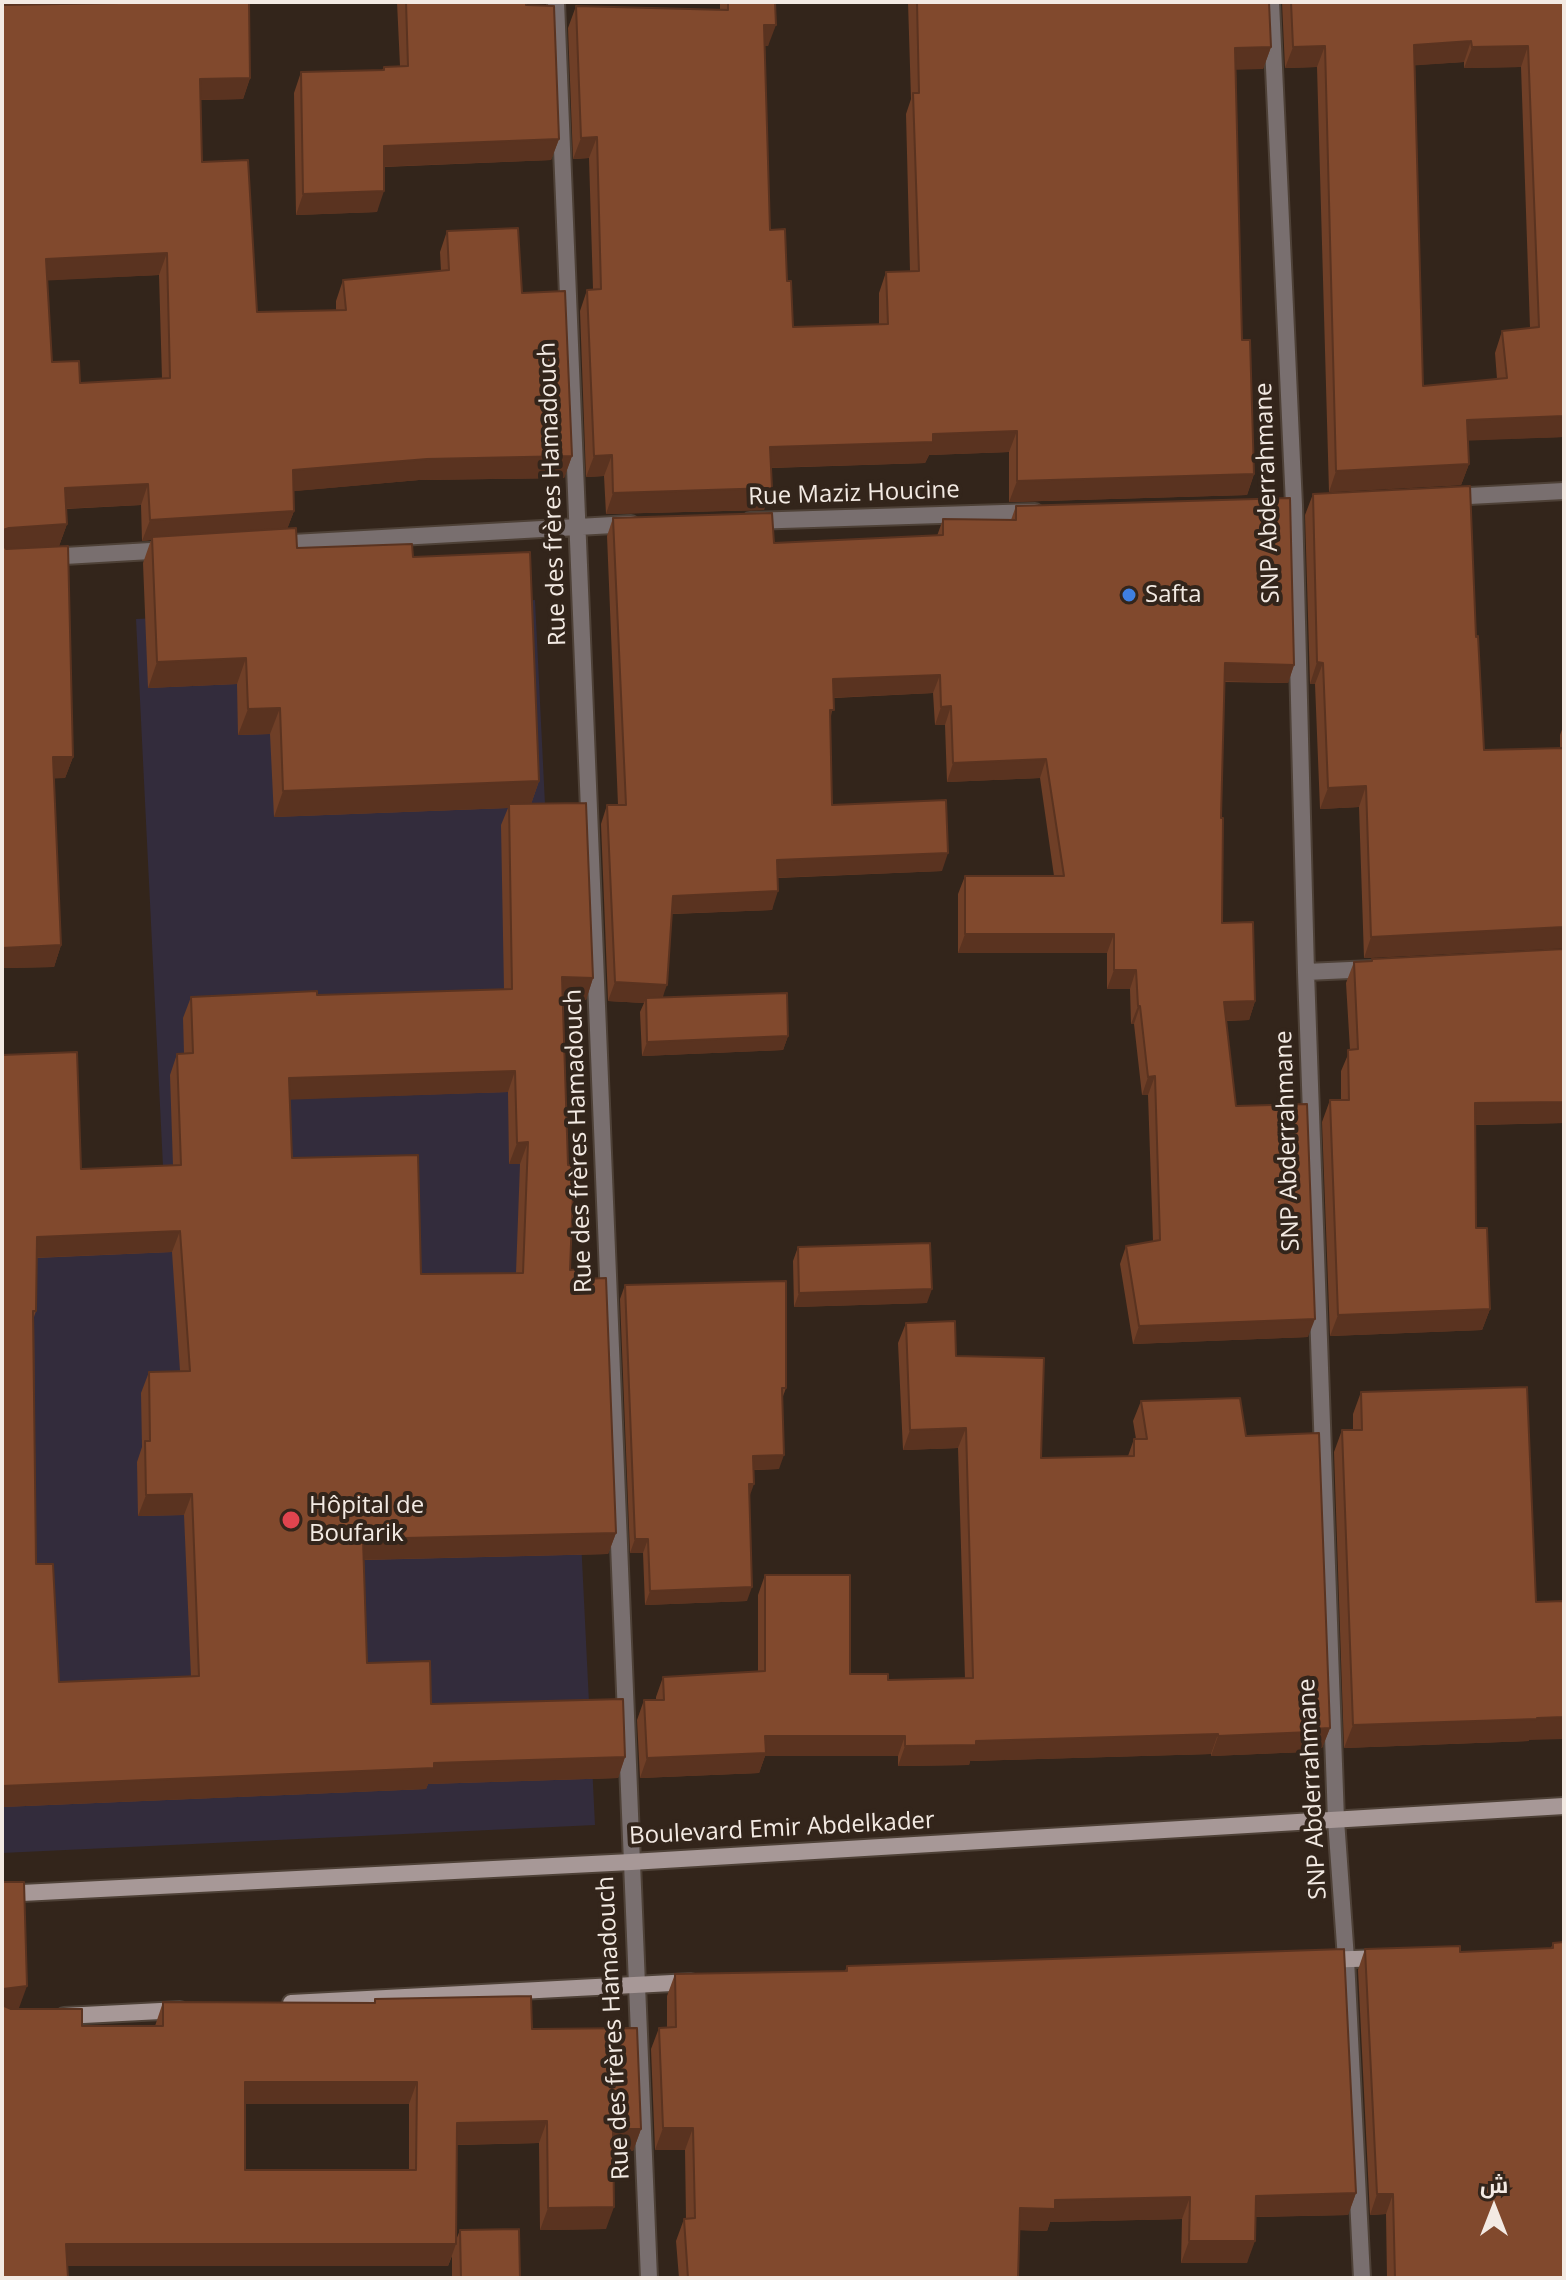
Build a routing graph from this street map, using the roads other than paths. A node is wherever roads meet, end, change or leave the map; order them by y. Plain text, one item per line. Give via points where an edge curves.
1 (556, 2) edge
2 (1271, 2) edge
3 (1564, 491) edge
4 (1437, 497) edge
5 (1056, 512) edge
6 (738, 521) edge
7 (642, 524) edge
8 (579, 526) junction
9 (251, 545) edge
10 (189, 549) edge
11 (33, 558) edge
12 (1382, 968) edge
13 (1306, 972) junction
14 (1564, 1806) edge
15 (1336, 1820) junction
16 (631, 1862) junction
17 (2, 1894) edge
18 (1393, 1958) edge
19 (1346, 1959) junction
20 (1299, 1961) edge
21 (700, 1982) edge
22 (637, 1984) junction
23 (272, 2005) edge
24 (192, 2009) edge
25 (50, 2017) edge
26 (649, 2278) edge
27 (1362, 2278) edge

1 - 8 street, Rue des frères Hamadouch
2 - 13 street, SNP Abderrahmane via 1294,505
3 - 4 street
5 - 6 street, Rue Maziz Houcine
7 - 8 street
8 - 9 street
8 - 16 street, Rue des frères Hamadouch
10 - 11 street
12 - 13 street
13 - 15 street, SNP Abderrahmane
14 - 15 street, Boulevard Emir Abdelkader
15 - 16 street, Boulevard Emir Abdelkader
15 - 19 street, SNP Abderrahmane
16 - 17 street, Boulevard Emir Abdelkader
16 - 22 street, Rue des frères Hamadouch
18 - 19 street
19 - 20 street
19 - 27 street, SNP Abderrahmane
21 - 22 street
22 - 23 street
22 - 26 street, Rue des frères Hamadouch
24 - 25 street

